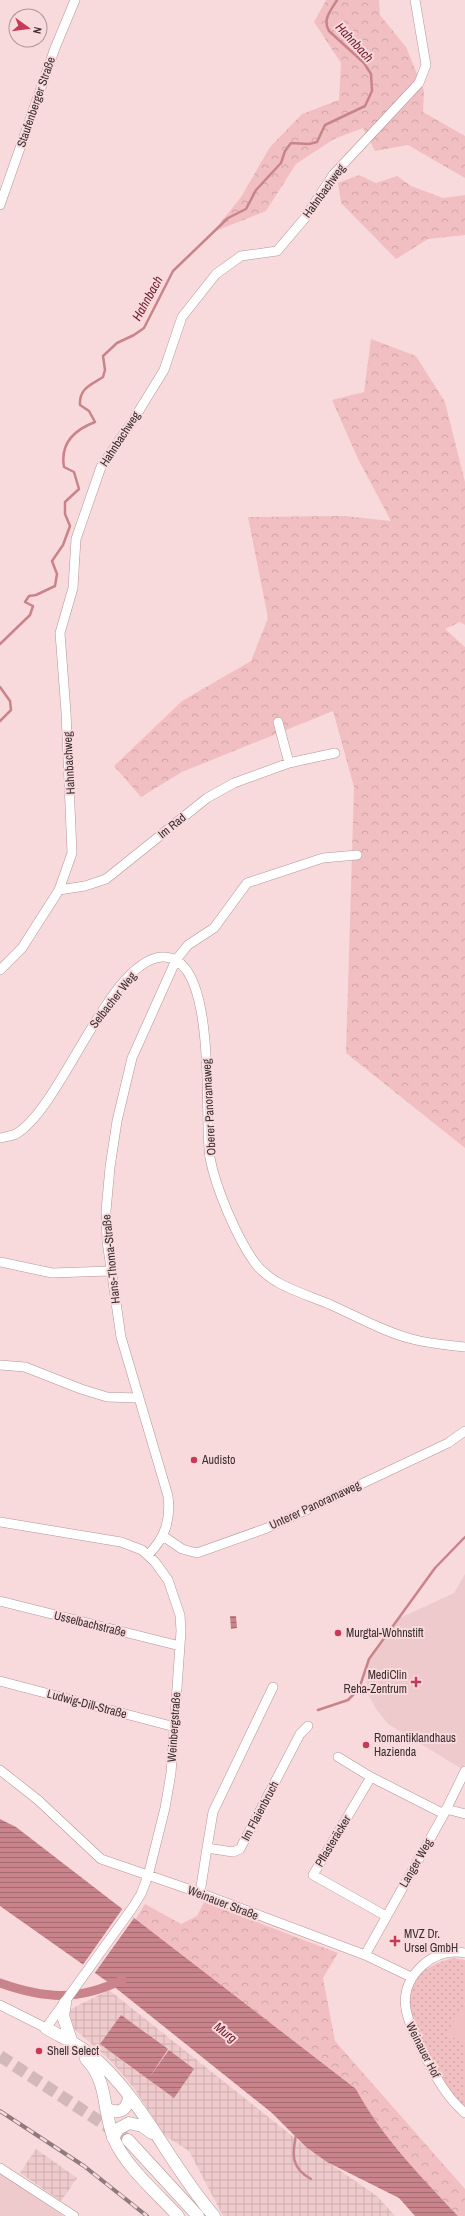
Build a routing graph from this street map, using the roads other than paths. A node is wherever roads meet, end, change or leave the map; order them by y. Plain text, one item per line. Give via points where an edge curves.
1 (74, 0) edge
2 (415, 0) edge
3 (0, 205) edge
4 (278, 722) dead end
5 (335, 753) dead end
6 (289, 763) junction
7 (357, 855) dead end
8 (59, 890) junction
9 (176, 960) junction
10 (0, 970) edge
11 (0, 1138) edge
12 (0, 1262) edge
13 (110, 1271) junction
14 (465, 1347) edge
15 (0, 1364) edge
16 (138, 1398) junction
17 (465, 1432) edge
18 (0, 1522) edge
19 (163, 1536) junction
20 (148, 1555) junction
21 (0, 1601) edge
22 (180, 1646) junction
23 (0, 1681) edge
24 (273, 1686) dead end
25 (308, 1726) dead end
26 (175, 1727) junction
27 (338, 1757) dead end
28 (0, 1770) edge
29 (465, 1771) edge
30 (371, 1777) junction
31 (445, 1811) junction
32 (465, 1814) edge
33 (207, 1848) junction
34 (148, 1876) junction
35 (200, 1893) junction
36 (386, 1916) junction
37 (465, 1953) edge
38 (365, 1955) junction
39 (411, 1977) junction
40 (65, 2003) junction
41 (0, 2005) edge
42 (46, 2028) junction
43 (58, 2035) junction
44 (71, 2040) junction
45 (129, 2097) junction
46 (107, 2109) junction
47 (465, 2113) edge
48 (154, 2134) junction
49 (114, 2138) junction
50 (128, 2140) tunnel mouth
51 (0, 2168) edge
52 (74, 2216) edge
53 (178, 2216) edge
54 (198, 2216) edge
55 (214, 2216) edge

1 - 3 street, Staufenberger Straße
2 - 8 street, Hahnbachweg via 426,65 419,83 333,175 305,218 277,251 241,256 216,274 182,317 164,370 101,467 76,539 73,588 60,633 72,853
4 - 6 street
5 - 6 street, Im Rad
6 - 8 street, Im Rad via 234,784 207,798 106,879 85,886
7 - 9 street via 323,858 247,883 214,928 188,946
8 - 10 street, Hahnbachweg via 22,948
9 - 11 street, Selbacher Weg via 160,957 150,960 135,972 108,1003 48,1098 17,1133
9 - 13 street, Hans-Thoma-Straße via 132,1058 120,1106 106,1210
9 - 14 street, Oberer Panoramaweg via 185,967 195,988 206,1034 207,1133 210,1158 224,1201 255,1264 282,1285 378,1327 410,1339
12 - 13 street via 52,1273
13 - 16 street, Hans-Thoma-Straße via 121,1337
15 - 16 street via 25,1367 107,1397
16 - 19 street, Hans-Thoma-Straße via 168,1496 169,1520
17 - 19 street, Unterer Panoramaweg via 448,1443 300,1513 234,1540 193,1553 182,1550
18 - 20 street, Weinbergstraße via 121,1542 134,1546
19 - 20 street, Hans-Thoma-Straße
20 - 22 street, Weinbergstraße via 162,1571 176,1597 180,1615
21 - 22 street, Usselbachstraße
22 - 26 street, Weinbergstraße
23 - 26 street, Ludwig-Dill-Straße
24 - 33 street via 213,1812
25 - 33 street, Im Flaienbruch via 300,1734 240,1849 232,1852
26 - 34 street, Weinbergstraße via 165,1808
27 - 30 street
28 - 34 street, Weinauer Straße via 38,1800 101,1859
29 - 31 street, Langer Weg
30 - 31 street
30 - 36 street, Pflasteräcker via 313,1875
31 - 32 street
31 - 36 street, Langer Weg
33 - 35 street
34 - 35 street, Weinauer Straße
34 - 40 street, Weinbergstraße via 133,1907
35 - 38 street, Weinauer Straße
36 - 38 street, Langer Weg
37 - 39 street via 453,1952 433,1957
38 - 39 street, Weinauer Straße
39 - 47 street, Weinauer Hof via 406,1991 406,2018 434,2076 452,2101
40 - 42 street, Weinbergstraße
40 - 44 main road via 63,2016
41 - 42 street
42 - 43 main road
43 - 44 main road
43 - 46 main road via 87,2060 98,2074
44 - 45 main road via 103,2066
45 - 46 main road via 122,2111 113,2112
45 - 48 main road
46 - 49 main road
48 - 49 main road via 142,2126 129,2123 118,2129
48 - 55 main road
49 - 53 main road via 130,2163
50 - 54 main road
51 - 52 street

